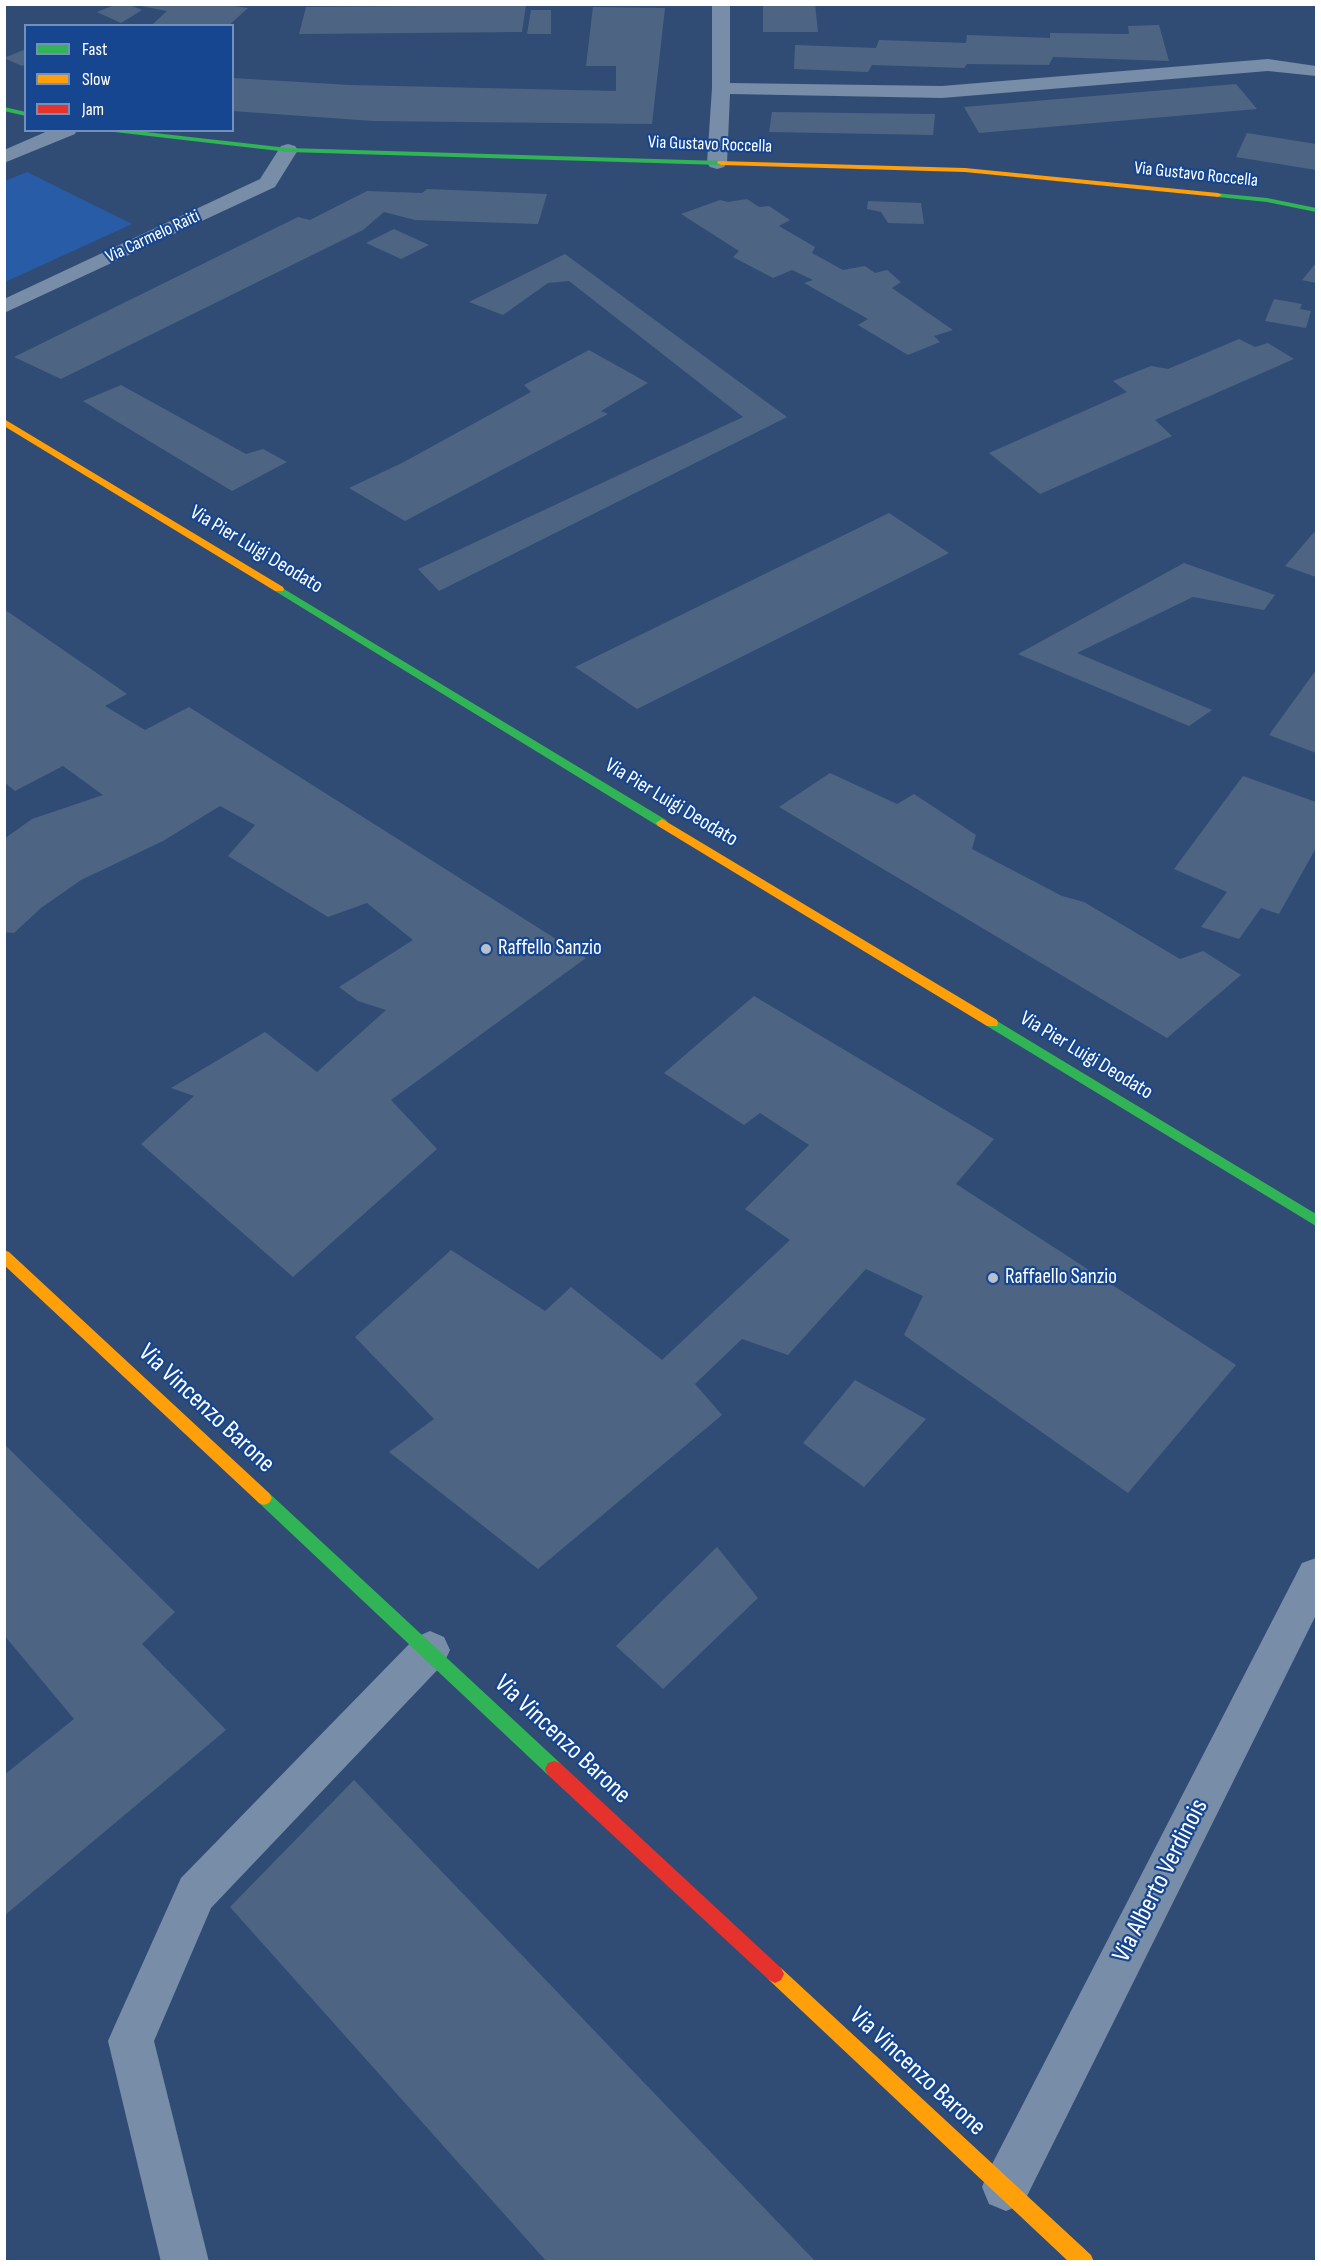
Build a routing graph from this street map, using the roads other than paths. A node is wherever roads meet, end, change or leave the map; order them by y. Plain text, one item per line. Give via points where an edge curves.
1 (722, 4) edge
2 (1317, 71) edge
3 (721, 88) junction
4 (4, 109) edge
5 (24, 114) edge
6 (63, 132) edge
7 (120, 132) edge
8 (288, 150) junction
9 (4, 157) edge
10 (717, 163) junction
11 (1317, 210) edge
12 (4, 307) edge
13 (4, 422) edge
14 (1317, 1221) edge
15 (4, 1256) edge
16 (1317, 1576) edge
17 (429, 1650) junction
18 (1005, 2187) junction
19 (185, 2262) edge
20 (1084, 2262) edge

1 - 3 street
2 - 3 street via 1268,65 942,92
3 - 10 street
4 - 5 street
6 - 9 street
7 - 8 street, Via Gustavo Roccella
8 - 10 street, Via Gustavo Roccella
8 - 12 street, Via Carmelo Raiti via 268,183
10 - 11 street, Via Gustavo Roccella via 965,170 1267,200
13 - 14 street, Via Pier Luigi Deodato
15 - 17 street, Via Vincenzo Barone
16 - 18 street, Via Alberto Verdinois
17 - 18 street, Via Vincenzo Barone
17 - 19 street via 196,1893 131,2041
18 - 20 street, Via Vincenzo Barone

